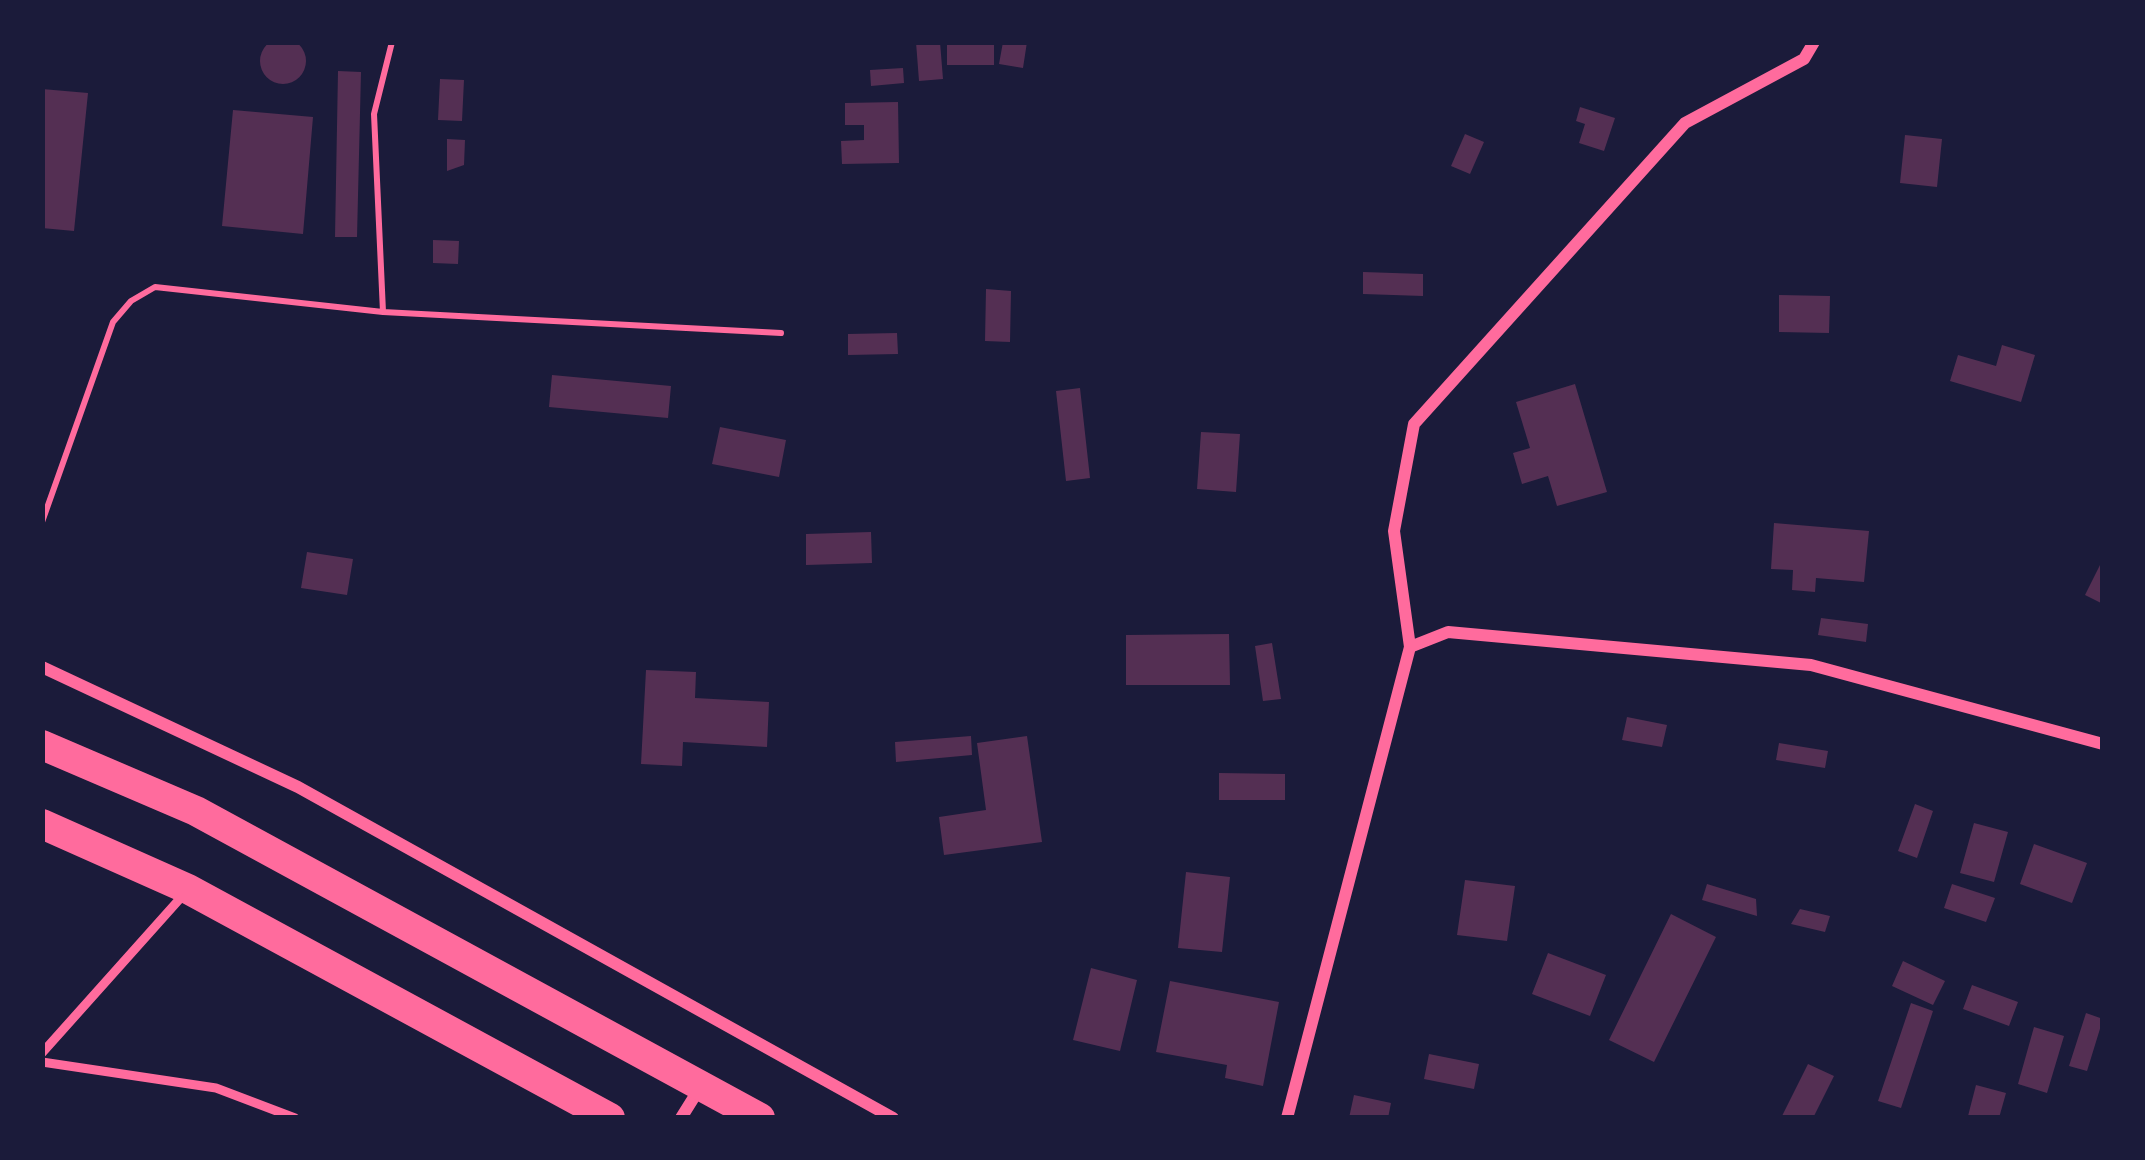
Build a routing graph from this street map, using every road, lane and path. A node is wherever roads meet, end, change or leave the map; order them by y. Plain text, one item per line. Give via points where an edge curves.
1 (392, 42) edge
2 (1814, 42) edge
3 (383, 312) junction
4 (781, 332) dead end
5 (42, 522) edge
6 (1410, 647) junction
7 (42, 667) edge
8 (2103, 744) edge
9 (42, 745) edge
10 (42, 824) edge
11 (188, 889) junction
12 (42, 1057) edge
13 (702, 1085) junction
14 (295, 1118) edge
15 (610, 1118) edge
16 (681, 1118) edge
17 (760, 1118) edge
18 (893, 1118) edge
19 (1287, 1118) edge

1 - 3 path via 374,114
2 - 6 street via 1804,59 1685,123 1414,424 1394,531
3 - 4 path
3 - 5 path via 155,286 113,322
6 - 8 street via 1448,632 1811,665
6 - 19 street
7 - 18 street via 298,787
9 - 13 main road via 196,811
10 - 11 main road
11 - 12 lane
11 - 15 main road
12 - 14 lane via 216,1088
13 - 16 street
13 - 17 main road

